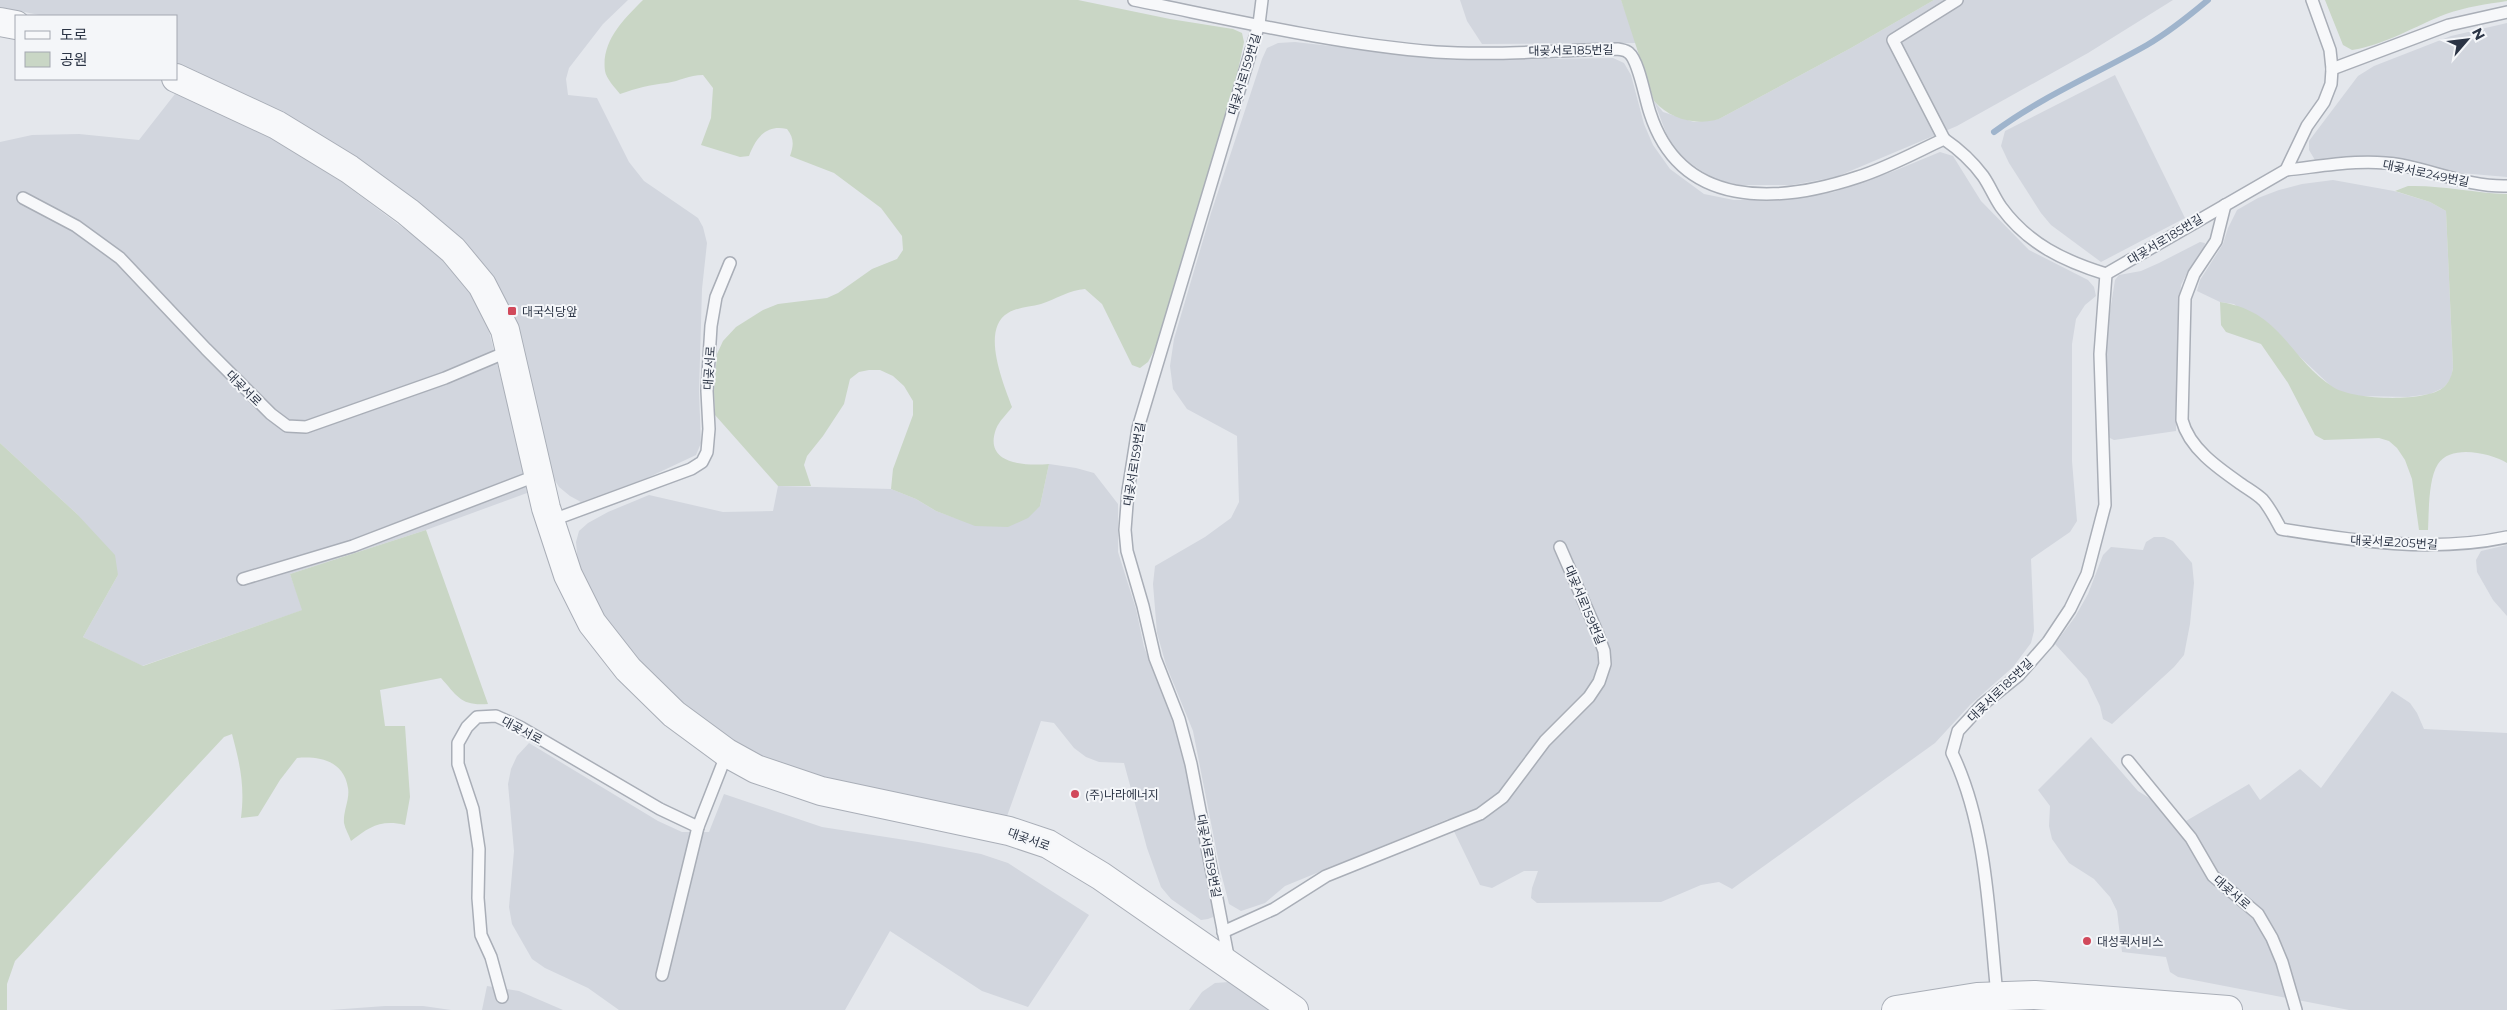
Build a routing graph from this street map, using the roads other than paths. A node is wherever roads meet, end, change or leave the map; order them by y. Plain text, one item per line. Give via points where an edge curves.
1 (1134, 0) edge
2 (1262, 0) edge
3 (1957, 0) edge
4 (2312, 0) edge
5 (2507, 12) edge
6 (0, 22) edge
7 (1259, 24) junction
8 (15, 25) edge
9 (2332, 69) junction
10 (178, 79) edge
11 (1944, 139) junction
12 (2286, 170) junction
13 (2507, 186) edge
14 (23, 198) dead end
15 (2225, 205) junction
16 (730, 263) dead end
17 (2106, 274) junction
18 (509, 351) junction
19 (538, 475) junction
20 (550, 521) junction
21 (2282, 529) joint
22 (2507, 537) edge
23 (1560, 547) dead end
24 (243, 579) dead end
25 (727, 752) junction
26 (2128, 761) dead end
27 (698, 827) junction
28 (1223, 932) junction
29 (1230, 965) junction
30 (662, 974) dead end
31 (1997, 995) junction
32 (502, 997) dead end
33 (2031, 1002) edge
34 (1294, 1010) edge
35 (1896, 1010) edge
36 (2228, 1010) edge
37 (2296, 1010) edge

1 - 7 lane
2 - 7 lane, 대곶서로159번길
3 - 11 lane via 1893,40
4 - 9 lane via 2330,50
5 - 9 lane via 2449,25
6 - 8 street
7 - 11 lane, 대곶서로185번길 via 1437,52 1618,49 1628,52 1634,60 1650,114 1672,156 1701,179 1723,190 1763,194 1840,183
7 - 28 lane, 대곶서로159번길 via 1138,428 1125,530 1127,551 1154,658 1179,719 1191,764
9 - 12 lane via 2331,84 2324,102 2307,126
10 - 18 street, 대곶서로 via 277,125 349,169 408,212 453,250 482,285 504,330
11 - 17 lane via 1965,153 1984,177 2000,206 2021,230 2069,262
12 - 13 lane, 대곶서로249번길 via 2366,162 2400,165 2488,187
12 - 15 lane, 대곶서로185번길
14 - 18 lane, 대곶서로 via 76,226 120,258 251,395 287,426 306,427 445,378
15 - 17 lane, 대곶서로185번길
15 - 21 lane, 대곶서로185번길 via 2216,241 2194,274 2185,298 2182,420 2185,432 2205,456 2262,500
16 - 20 lane, 대곶서로 via 716,297 711,326 706,392 709,429 707,452 702,462 691,469
17 - 31 lane, 대곶서로185번길 via 2100,354 2105,505 2087,574 2070,609 2048,642 2019,675 1982,705 1958,731 1952,753 1962,774 1973,813 1985,883
18 - 19 street, 대곶서로
19 - 20 street, 대곶서로
19 - 24 lane via 353,546
20 - 25 street, 대곶서로 via 568,574 598,630 628,669 674,714
21 - 22 lane, 대곶서로205번길 via 2346,539 2438,546
23 - 28 lane, 대곶서로159번길 via 1597,632 1605,664 1589,697 1545,741 1503,797 1480,814 1326,876 1274,909
25 - 27 lane
25 - 29 street, 대곶서로 via 756,769 821,791 1009,831 1048,844 1101,876
26 - 37 lane, 대곶서로 via 2191,838 2213,876 2258,914 2282,962
27 - 30 lane
27 - 32 lane, 대곶서로 via 652,805 520,727 496,716 477,717 458,743 458,764 473,809 479,849 481,935
28 - 29 lane, 대곶서로159번길
29 - 34 street, 대곶서로
31 - 33 street
31 - 35 street
33 - 36 street

